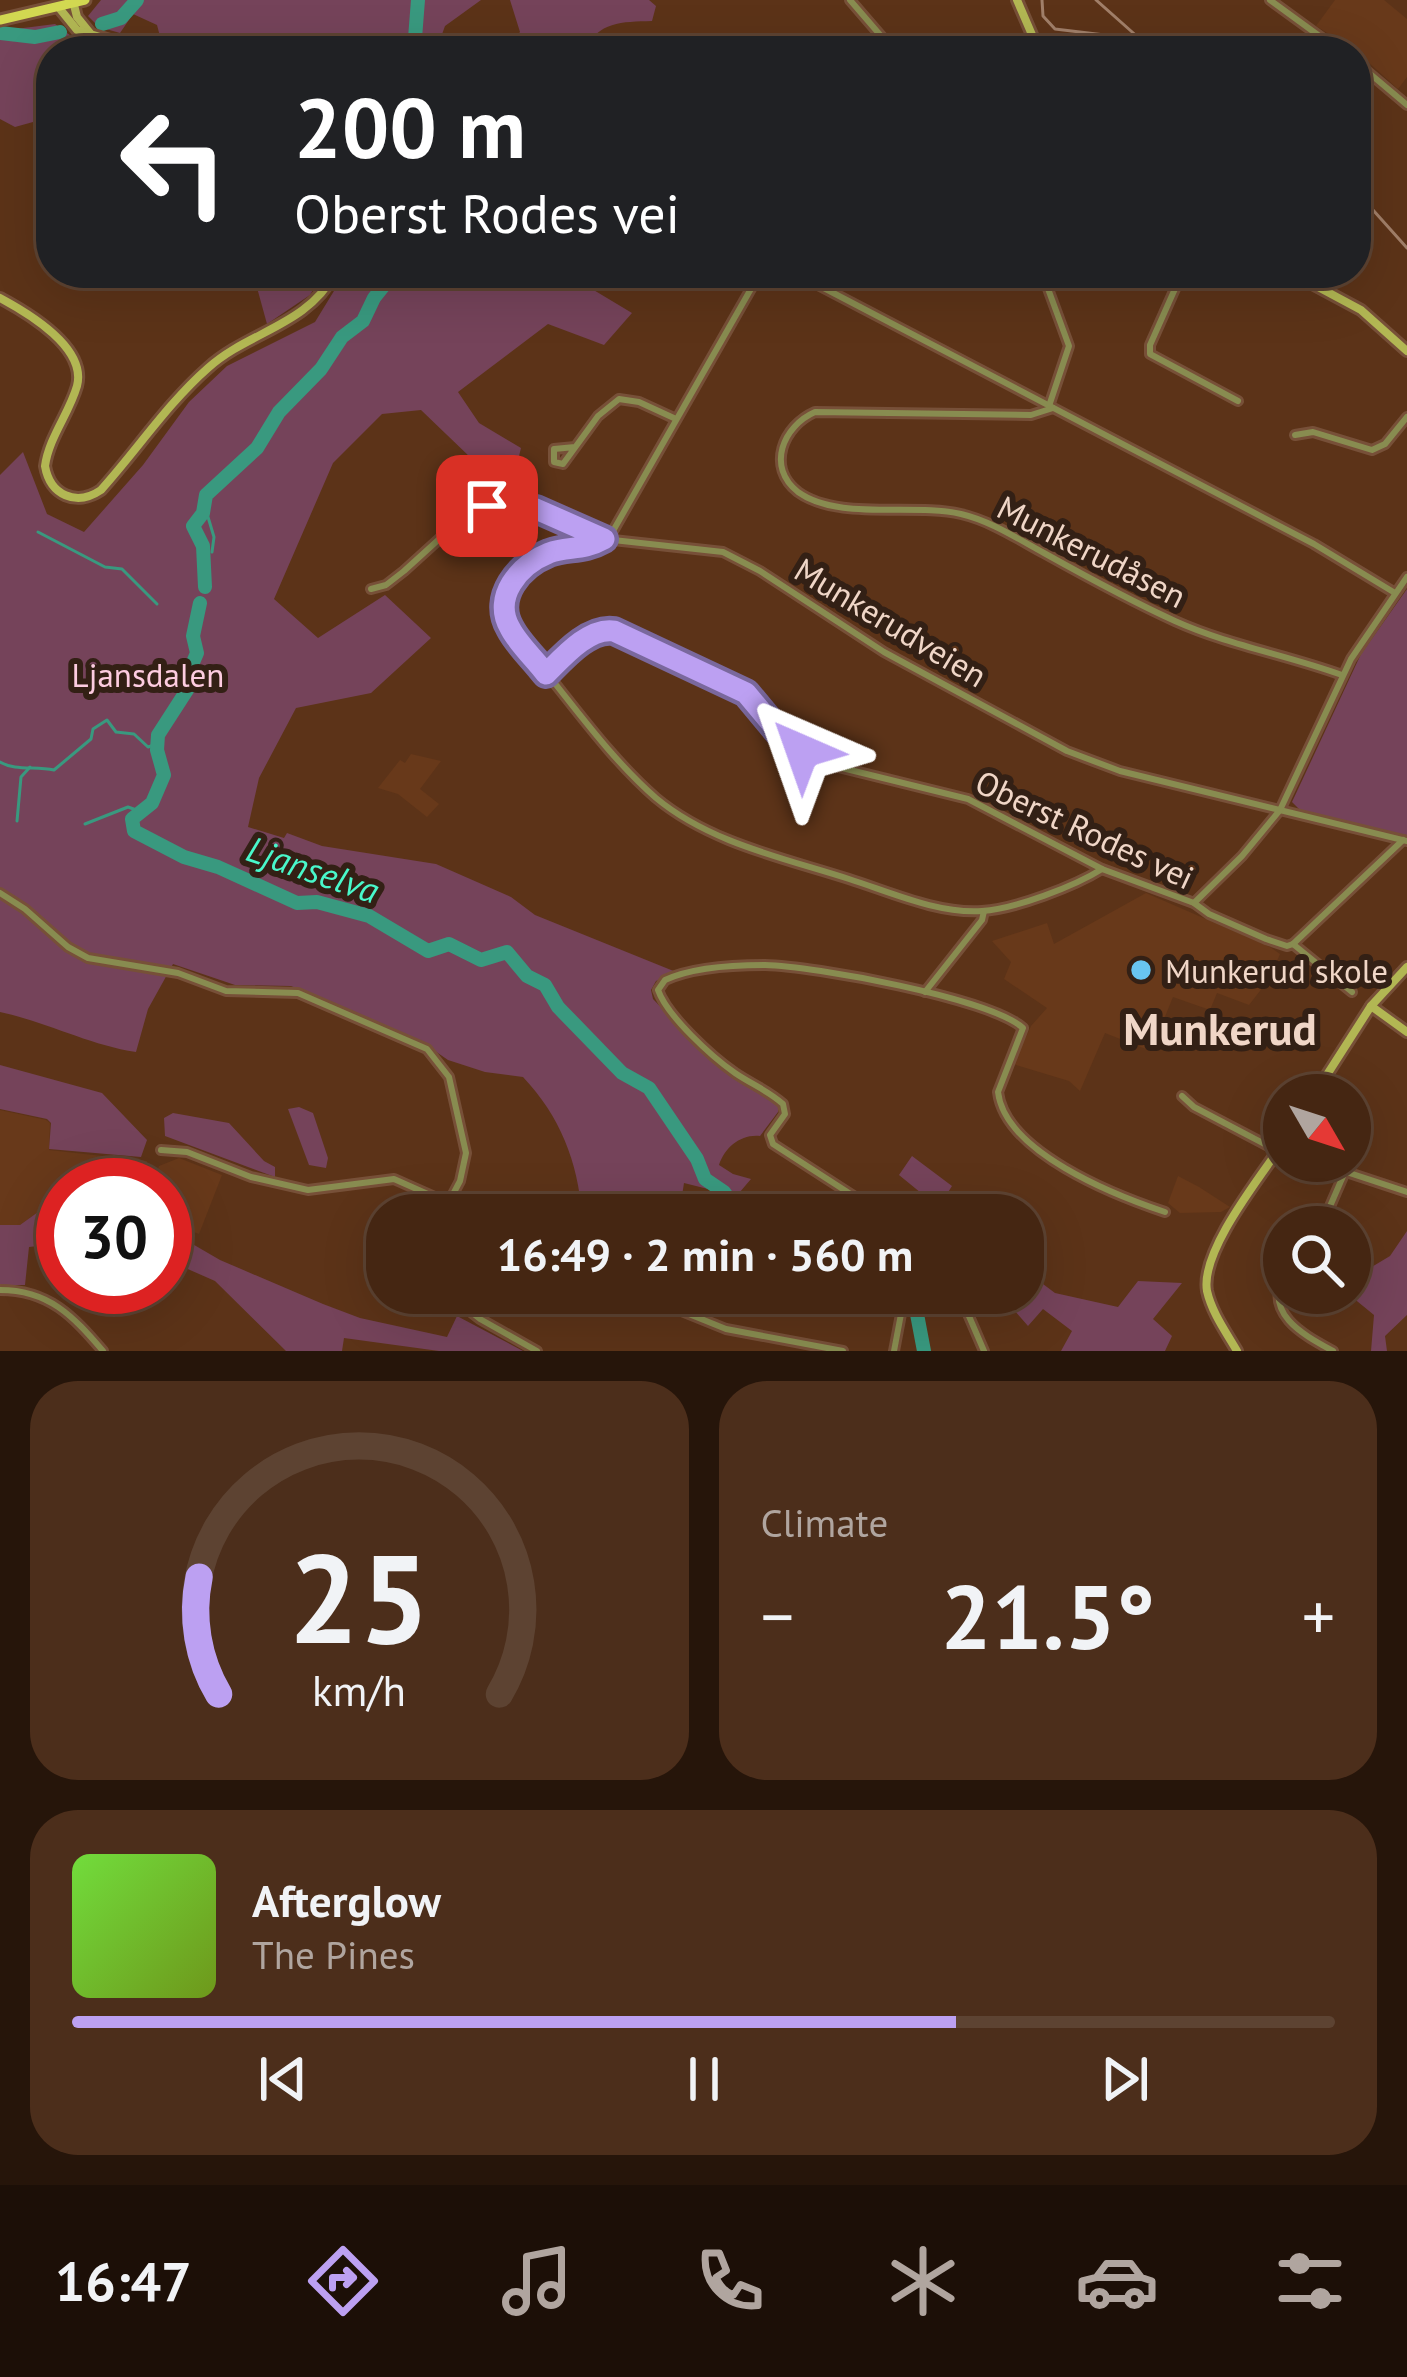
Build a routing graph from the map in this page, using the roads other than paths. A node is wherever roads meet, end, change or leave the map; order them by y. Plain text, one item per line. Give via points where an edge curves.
1 (850, 0) edge
2 (1017, 0) edge
3 (1270, 0) edge
4 (79, 2) edge
5 (60, 9) junction
6 (0, 20) edge
7 (91, 34) junction
8 (97, 36) edge
9 (881, 36) edge
10 (1033, 36) edge
11 (1319, 36) edge
12 (1371, 75) edge
13 (1407, 105) edge
14 (326, 288) edge
15 (751, 288) edge
16 (825, 288) edge
17 (1051, 288) edge
18 (1175, 288) edge
19 (1320, 288) edge
20 (0, 298) edge
21 (1407, 351) edge
22 (1238, 401) dead end
23 (1051, 407) junction
24 (1407, 417) edge
25 (676, 419) junction
26 (1294, 435) dead end
27 (575, 447) dead end
28 (606, 539) junction
29 (1407, 578) edge
30 (370, 589) dead end
31 (1395, 593) junction
32 (546, 674) junction
33 (1342, 675) junction
34 (1280, 810) junction
35 (1405, 841) edge
36 (1102, 868) junction
37 (0, 893) edge
38 (1194, 903) junction
39 (984, 911) junction
40 (1293, 944) junction
41 (1407, 967) edge
42 (926, 992) junction
43 (1352, 992) dead end
44 (1372, 1006) junction
45 (1407, 1032) edge
46 (1328, 1074) edge
47 (1183, 1096) dead end
48 (1263, 1138) edge
49 (161, 1150) dead end
50 (1263, 1175) edge
51 (1371, 1182) edge
52 (1407, 1192) edge
53 (428, 1194) edge
54 (452, 1194) edge
55 (850, 1194) edge
56 (1165, 1212) dead end
57 (0, 1290) edge
58 (474, 1314) edge
59 (690, 1314) edge
60 (900, 1314) edge
61 (968, 1314) edge
62 (1284, 1314) edge
63 (103, 1351) edge
64 (538, 1351) edge
65 (843, 1351) edge
66 (894, 1351) edge
67 (984, 1351) edge
68 (1237, 1351) edge
69 (1333, 1351) edge

1 - 9 street
2 - 10 street
3 - 11 street
4 - 5 main road
4 - 7 street via 77,17
5 - 6 main road
5 - 7 street
7 - 8 street
12 - 13 street
14 - 20 street via 301,314 204,371 86,498 61,494 45,470 77,386 76,362
15 - 25 street
16 - 23 street
17 - 23 street via 1069,346
18 - 22 street via 1150,354
19 - 21 street via 1361,310
23 - 31 street
23 - 33 street, Munkerudåsen via 1031,415 815,412 789,430 781,464 796,490 822,503 941,510 983,521 1177,622
24 - 26 street via 1372,450 1313,431
25 - 27 street via 619,399
25 - 28 street
28 - 30 street, Munkerudveien via 536,509 480,506 404,572
28 - 32 street via 549,553 506,593 508,626
28 - 34 street, Munkerudveien via 732,555 884,652 1067,751
29 - 31 street
31 - 33 street
32 - 36 street, Oberst Rodes vei via 590,635 614,631 746,693 781,735 826,764 968,799
32 - 39 street via 655,796 710,831 897,896
33 - 34 street
34 - 35 street, Munkerudveien
34 - 38 street
35 - 40 street
36 - 38 street, Oberst Rodes vei
36 - 39 street
37 - 54 street via 88,958 178,973 226,991 298,993 427,1049 446,1071 465,1144
38 - 40 street, Oberst Rodes vei
39 - 42 street
40 - 43 street, Oberst Rodes vei
41 - 44 street
42 - 55 street via 760,965 665,980 658,990 714,1056 783,1104 770,1135 776,1146
42 - 56 street via 977,1004 1023,1028 998,1092 1028,1144
44 - 45 street
44 - 46 street
47 - 48 street
49 - 53 street via 308,1190 394,1179
50 - 68 street via 1208,1269 1210,1302
51 - 52 street
57 - 63 street via 57,1304
58 - 64 street
59 - 65 street
60 - 66 street
61 - 67 street
62 - 69 street

